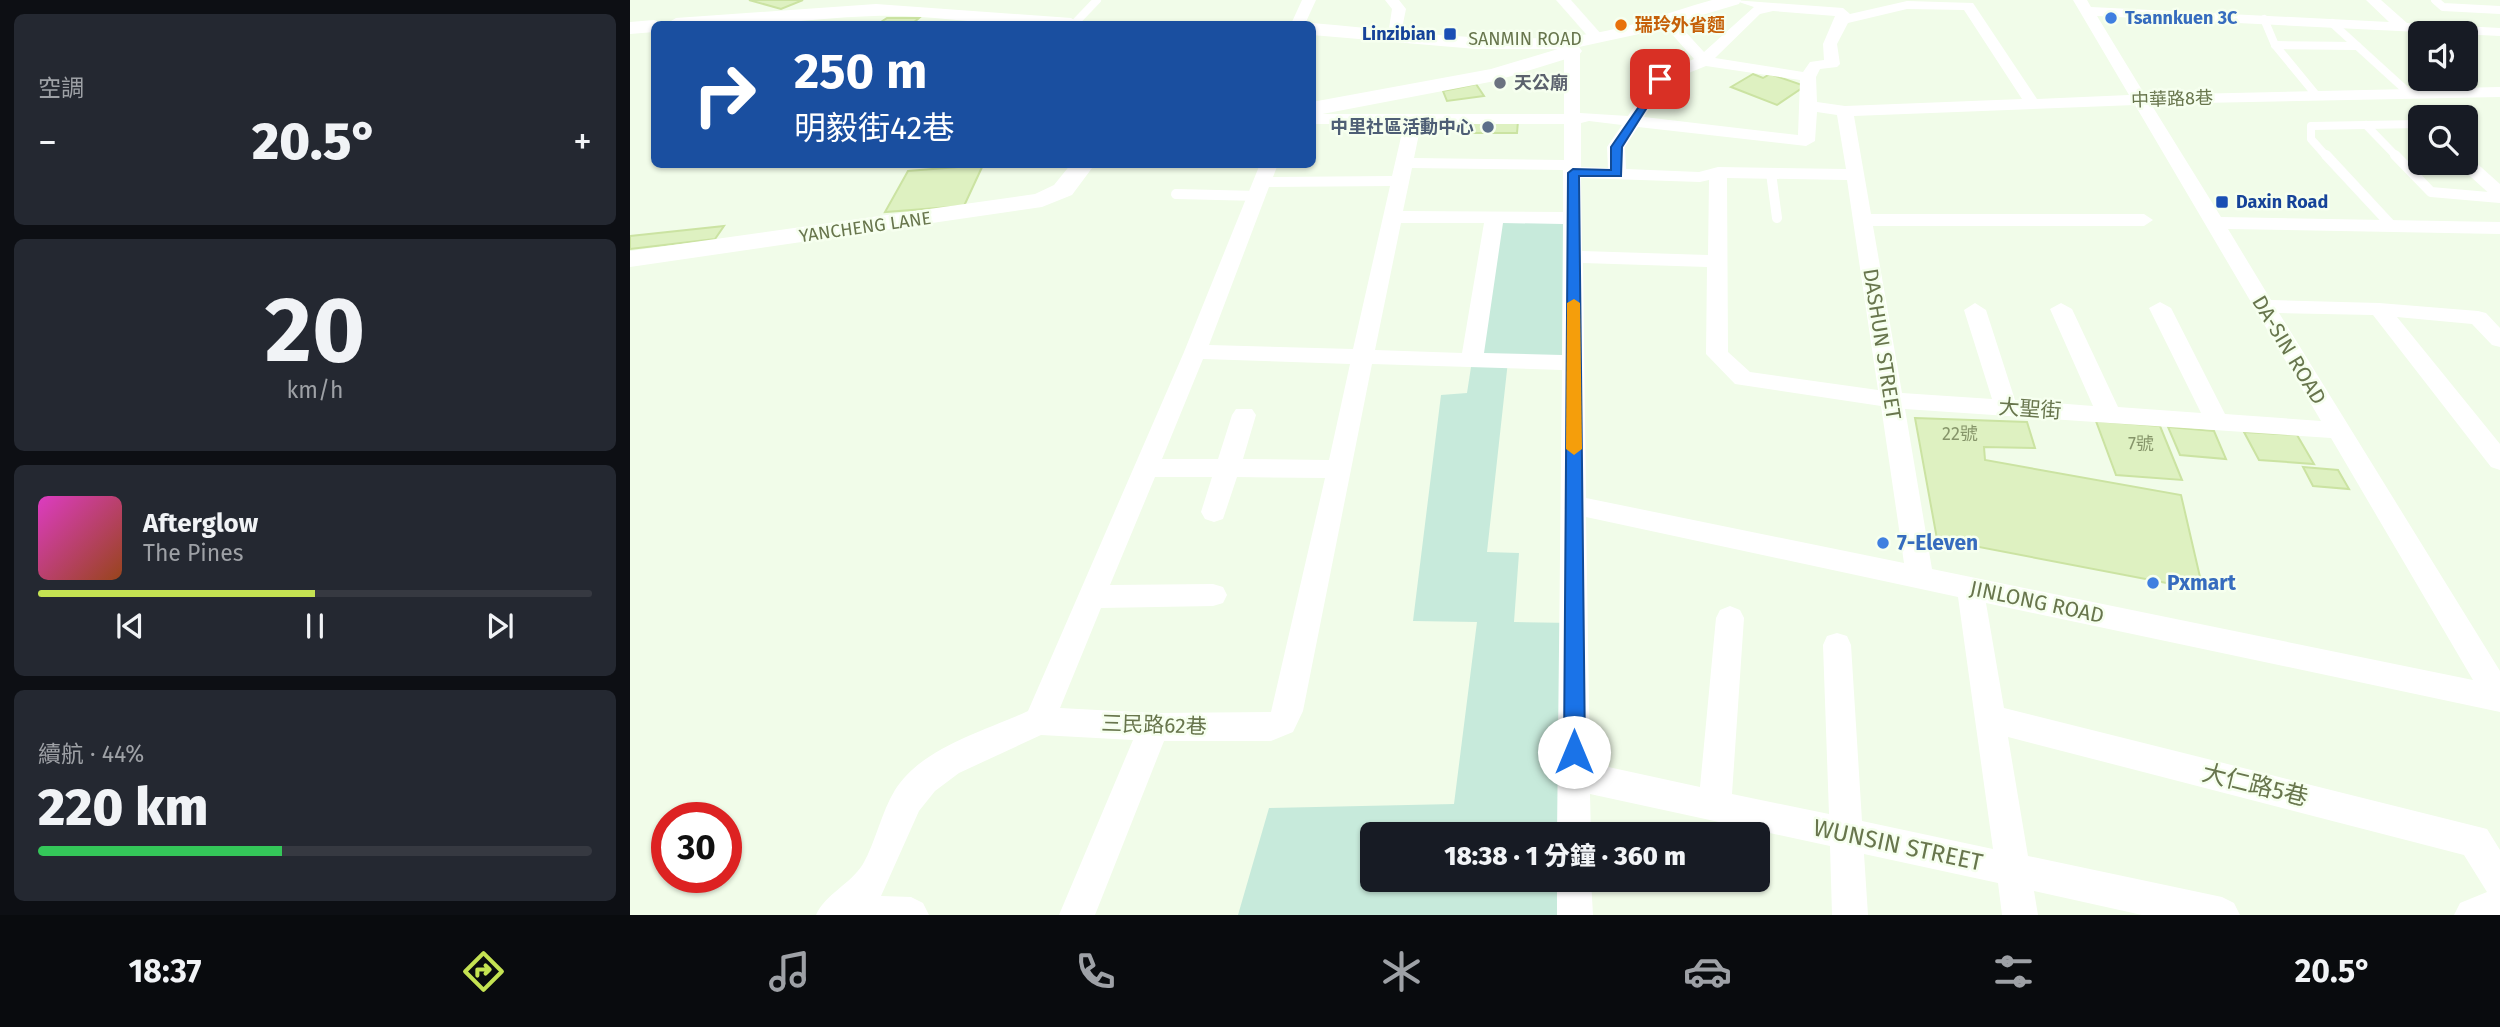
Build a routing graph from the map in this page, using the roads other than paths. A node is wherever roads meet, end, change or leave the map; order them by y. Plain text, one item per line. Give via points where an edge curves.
1 (1097, 0) edge
2 (1309, 0) edge
3 (1392, 0) edge
4 (1563, 0) edge
5 (1740, 0) edge
6 (1853, 0) edge
7 (2373, 0) edge
8 (2435, 0) edge
9 (1718, 2) edge
10 (880, 5) edge
11 (2083, 6) edge
12 (2246, 6) dead end
13 (1773, 7) junction
14 (2500, 9) edge
15 (1842, 16) junction
16 (1666, 19) junction
17 (2264, 19) junction
18 (708, 21) edge
19 (1043, 21) edge
20 (1076, 21) edge
21 (1299, 21) edge
22 (2332, 23) junction
23 (651, 26) edge
24 (2403, 27) junction
25 (630, 28) edge
26 (1316, 29) edge
27 (2500, 32) edge
28 (1395, 35) junction
29 (1597, 38) junction
30 (2275, 45) junction
31 (2357, 46) junction
32 (1572, 48) junction
33 (1704, 61) junction
34 (1808, 77) junction
35 (2500, 92) edge
36 (2410, 94) junction
37 (2317, 96) junction
38 (2141, 100) junction
39 (1809, 106) junction
40 (2034, 106) junction
41 (1316, 108) edge
42 (1845, 111) junction
43 (1316, 119) edge
44 (1573, 119) junction
45 (1413, 120) junction
46 (1634, 120) junction
47 (2408, 124) edge
48 (2365, 125) junction
49 (1080, 168) edge
50 (1573, 169) junction
51 (1403, 172) junction
52 (1718, 172) junction
53 (1771, 173) junction
54 (1616, 174) junction
55 (1855, 175) junction
56 (2478, 175) edge
57 (1264, 181) edge
58 (1176, 194) dead end
59 (2500, 196) edge
60 (1394, 217) junction
61 (1494, 218) junction
62 (1573, 218) junction
63 (1777, 218) dead end
64 (1863, 220) junction
65 (2144, 220) dead end
66 (2213, 223) junction
67 (2392, 226) junction
68 (2500, 228) edge
69 (1574, 257) junction
70 (630, 260) edge
71 (1718, 261) junction
72 (2263, 306) junction
73 (2160, 308) dead end
74 (2061, 309) dead end
75 (2379, 309) junction
76 (1976, 310) dead end
77 (2500, 340) edge
78 (1195, 352) junction
79 (1366, 355) junction
80 (1472, 359) junction
81 (1574, 363) junction
82 (1891, 400) junction
83 (2006, 408) junction
84 (2109, 414) junction
85 (1244, 415) dead end
86 (2217, 421) junction
87 (2337, 430) junction
88 (2500, 461) edge
89 (1146, 468) junction
90 (1226, 468) junction
91 (1340, 469) junction
92 (1574, 505) junction
93 (1213, 512) dead end
94 (1920, 577) junction
95 (1970, 587) junction
96 (1213, 595) dead end
97 (1091, 597) junction
98 (1730, 618) dead end
99 (1838, 645) dead end
100 (2500, 699) edge
101 (1989, 718) junction
102 (1039, 721) junction
103 (1154, 727) junction
104 (1574, 775) junction
105 (1715, 806) junction
106 (1574, 822) edge
107 (1848, 835) junction
108 (2013, 870) junction
109 (2500, 881) edge
110 (1574, 892) edge
111 (2500, 905) edge
112 (2188, 911) edge
113 (836, 914) edge
114 (911, 915) edge
115 (1077, 915) edge
116 (1575, 915) edge
117 (1850, 915) edge
118 (2020, 915) edge
119 (2222, 915) edge
120 (2472, 915) edge

1 - 20 lane
2 - 21 street
3 - 28 street via 1399,9
4 - 29 street
5 - 13 street
6 - 15 street
7 - 24 street
8 - 14 lane via 2443,7
9 - 16 main road, SANMIN ROAD
10 - 18 main road
10 - 19 main road
11 - 17 street
11 - 38 street, DA-SIN ROAD
12 - 17 street
13 - 15 street
13 - 33 street via 1755,11
15 - 34 street via 1830,44 1832,64 1815,65
15 - 40 street via 1907,5 1968,6
16 - 29 main road, SANMIN ROAD
16 - 33 street
17 - 22 street
17 - 30 lane
22 - 24 street
22 - 31 lane
23 - 25 main road
24 - 27 street
26 - 28 main road, SANMIN ROAD
28 - 32 main road, SANMIN ROAD
29 - 32 main road, SANMIN ROAD
30 - 31 lane
30 - 37 lane
31 - 36 lane
32 - 41 main road via 1495,75
32 - 44 street
33 - 34 street
33 - 46 street via 1660,79
34 - 39 street
35 - 36 street, 中華路8巷
36 - 37 street, 中華路8巷
37 - 38 street, 中華路8巷
38 - 40 street, 中華路8巷
38 - 66 street, DA-SIN ROAD
39 - 42 street, 中華路8巷
39 - 46 street via 1806,141
40 - 42 street, 中華路8巷
42 - 55 street, DASHUN STREET
43 - 45 street
44 - 45 street
44 - 46 street
44 - 50 street
45 - 51 street, 三民路62巷
46 - 54 street via 1616,147
47 - 48 lane
48 - 59 lane via 2431,192
48 - 67 lane via 2311,126 2311,139
49 - 70 main road, YANCHENG LANE via 1055,198
50 - 51 street
50 - 54 street
50 - 62 street
51 - 57 street
51 - 60 street, 三民路62巷
52 - 53 street
52 - 54 street via 1700,177
52 - 71 street
53 - 55 street
53 - 63 lane
55 - 64 street, DASHUN STREET
56 - 59 street
57 - 58 lane
57 - 78 street
60 - 61 street
60 - 79 street, 三民路62巷
61 - 62 street
61 - 80 street
62 - 69 street
64 - 65 street
64 - 82 street, DASHUN STREET
66 - 67 street
66 - 72 street, DA-SIN ROAD
67 - 68 street
69 - 71 street
69 - 81 street
71 - 82 street, 大聖街 via 1717,354 1743,379
72 - 75 street
72 - 87 street, DA-SIN ROAD
73 - 86 street
74 - 84 street
75 - 77 street via 2478,318
75 - 88 street
76 - 83 street
78 - 79 street
78 - 89 street
79 - 80 street
79 - 91 street, 三民路62巷
80 - 81 street
81 - 92 street
82 - 83 street, 大聖街
82 - 94 street, DASHUN STREET
83 - 84 street, 大聖街
84 - 86 street, 大聖街
85 - 90 street
86 - 87 street, 大聖街
87 - 100 street, DA-SIN ROAD
89 - 90 street
89 - 97 street
90 - 91 street
90 - 93 street
91 - 103 street, 三民路62巷 via 1282,722 1271,727
92 - 94 street, JINLONG ROAD
92 - 104 street
94 - 95 street, JINLONG ROAD
95 - 100 street, JINLONG ROAD
95 - 101 street
96 - 97 street
97 - 102 street
98 - 105 street
99 - 107 street
101 - 108 street
101 - 109 street, 大仁路5巷 via 2475,841
102 - 103 street, 三民路62巷
102 - 113 street via 948,763 924,780 907,801 875,876
103 - 115 street
104 - 105 street, WUNSIN STREET
104 - 106 street
105 - 107 street, WUNSIN STREET
107 - 108 street, WUNSIN STREET
107 - 117 street
108 - 112 street, WUNSIN STREET
108 - 118 street
110 - 116 street
111 - 120 street
112 - 119 street, WUNSIN STREET
113 - 114 street

